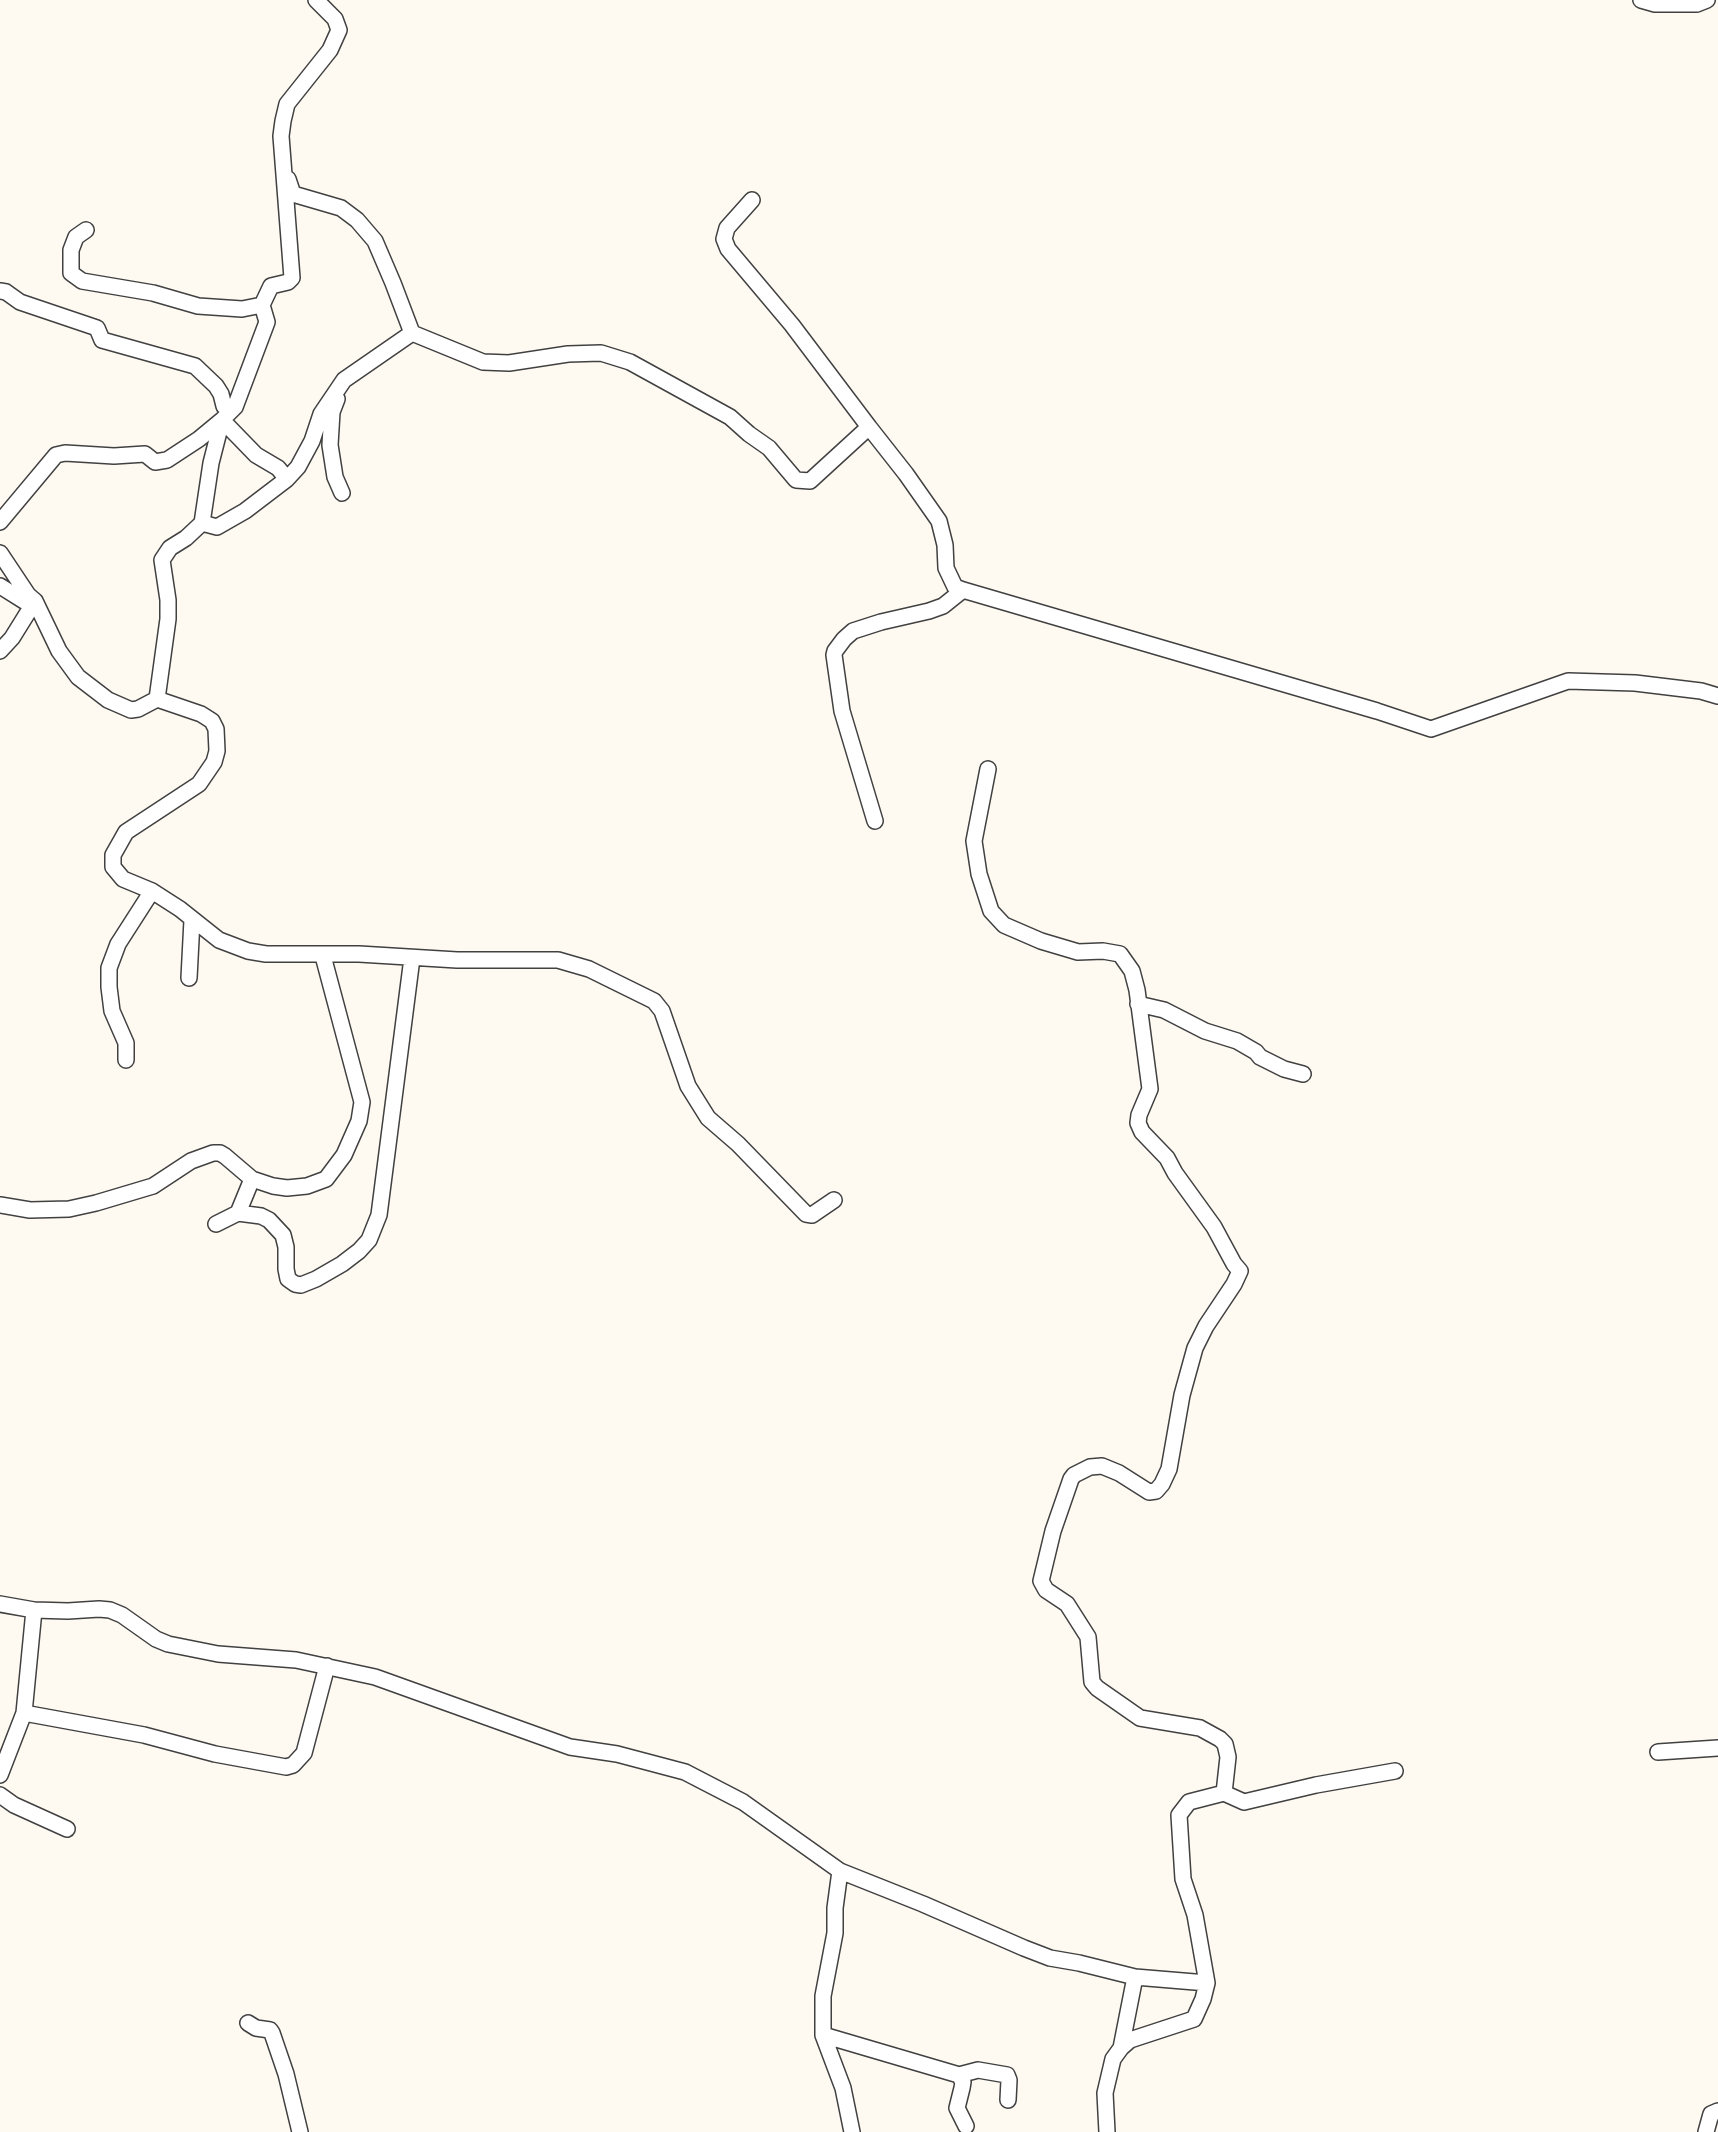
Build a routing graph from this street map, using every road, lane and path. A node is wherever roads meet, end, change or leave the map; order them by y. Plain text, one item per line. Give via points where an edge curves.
1 (316, 0) edge
2 (1641, 0) edge
3 (1707, 0) edge
4 (283, 163) junction
5 (752, 200) dead end
6 (86, 230) dead end
7 (0, 291) edge
8 (262, 305) junction
9 (412, 333) junction
10 (344, 380) junction
11 (235, 407) junction
12 (222, 420) junction
13 (869, 427) junction
14 (287, 479) junction
15 (342, 493) dead end
16 (0, 522) edge
17 (202, 523) junction
18 (0, 553) edge
19 (0, 586) edge
20 (963, 590) junction
21 (34, 604) junction
22 (0, 651) edge
23 (1718, 696) edge
24 (157, 699) junction
25 (988, 769) dead end
26 (875, 821) dead end
27 (152, 891) junction
28 (192, 920) junction
29 (323, 956) junction
30 (412, 958) junction
31 (189, 978) dead end
32 (1138, 1004) junction
33 (126, 1060) dead end
34 (1303, 1074) dead end
35 (252, 1179) junction
36 (834, 1200) dead end
37 (0, 1204) edge
38 (238, 1213) junction
39 (216, 1224) dead end
40 (0, 1604) edge
41 (34, 1610) junction
42 (327, 1666) junction
43 (24, 1713) junction
44 (1718, 1748) edge
45 (1658, 1752) dead end
46 (1395, 1771) dead end
47 (0, 1775) edge
48 (1224, 1793) junction
49 (0, 1795) edge
50 (67, 1829) dead end
51 (840, 1871) junction
52 (1135, 1977) junction
53 (1207, 1983) junction
54 (248, 2024) dead end
55 (823, 2035) junction
56 (1121, 2048) junction
57 (959, 2075) junction
58 (1008, 2100) dead end
59 (1718, 2111) edge
60 (966, 2126) dead end
61 (300, 2132) edge
62 (852, 2132) edge
63 (1107, 2132) edge
64 (1706, 2132) edge

1 - 4 street via 335,19 339,30 330,50 287,104 281,136
2 - 3 street via 1697,4
4 - 8 street via 292,278 272,286
4 - 9 street via 293,194 341,208 375,241
5 - 13 street via 727,228 724,238 728,249
6 - 8 street via 76,237 71,249 71,273 82,280 198,306 242,309
7 - 11 street via 20,302 97,328 102,340 195,366 216,386 224,406
8 - 11 street via 267,322
9 - 10 street
9 - 13 street via 483,362 601,353 630,362 730,417 769,448 796,480 810,481
10 - 14 street via 321,414 298,467
10 - 15 street via 332,412 330,445 334,477
11 - 12 street
12 - 14 street via 256,455 278,468
12 - 16 street via 167,460 155,462 145,454 56,455
12 - 17 street
13 - 20 street via 939,521 946,568 955,587
14 - 17 street via 217,527
17 - 24 street via 170,548 162,560 168,619
18 - 21 street
19 - 21 street
20 - 23 street via 1431,729 1568,681 1635,683
20 - 26 street via 943,606 853,631 835,651 842,711
21 - 22 street
21 - 24 street via 63,658 89,687 131,710
24 - 27 street via 212,721 217,752 198,784 136,823 113,855 113,867 123,879
25 - 32 street via 974,840 979,874 991,911 1004,925 1041,941 1078,952 1120,954 1132,971
27 - 28 street
27 - 33 street via 118,944 110,968 112,1011 126,1043
28 - 29 street via 219,940 248,951
28 - 31 street
29 - 30 street
29 - 35 street via 363,1109 344,1155 326,1179 287,1188
30 - 36 street via 558,960 589,969 643,994 662,1011 688,1086 708,1118 806,1214 812,1215
30 - 38 street via 379,1215 369,1240 342,1263 315,1279 295,1284 286,1273 286,1247 276,1226 261,1216
32 - 34 street via 1164,1010 1205,1031 1237,1041 1284,1069
32 - 48 street via 1150,1089 1138,1123 1167,1158 1240,1271 1195,1348 1169,1469 1162,1484 1149,1492 1102,1466 1074,1475 1053,1531 1041,1581 1046,1590 1067,1604 1088,1637 1092,1682 1097,1688 1140,1718 1200,1728 1225,1744 1228,1756
35 - 37 street via 225,1155 213,1153 192,1161 153,1186 96,1203 69,1209 30,1210
35 - 38 street
38 - 39 street
40 - 41 street
41 - 42 street via 110,1610 168,1644 218,1654
41 - 43 street
42 - 43 street via 304,1753 286,1767
42 - 51 street via 375,1677 570,1747 617,1754 685,1772 743,1802
43 - 47 street
44 - 45 street
46 - 48 street via 1245,1802
48 - 53 street via 1189,1802 1179,1815 1183,1879 1195,1915
49 - 50 street
51 - 52 street via 1050,1958
51 - 55 street via 823,1995
52 - 53 street
52 - 56 street
53 - 56 street via 1194,2019 1130,2040
54 - 61 street via 272,2033
55 - 57 street
55 - 62 street via 843,2088
56 - 63 street via 1113,2059 1105,2093
57 - 58 street via 978,2070 1007,2075
57 - 60 street via 963,2082 957,2108
59 - 64 street via 1711,2114

